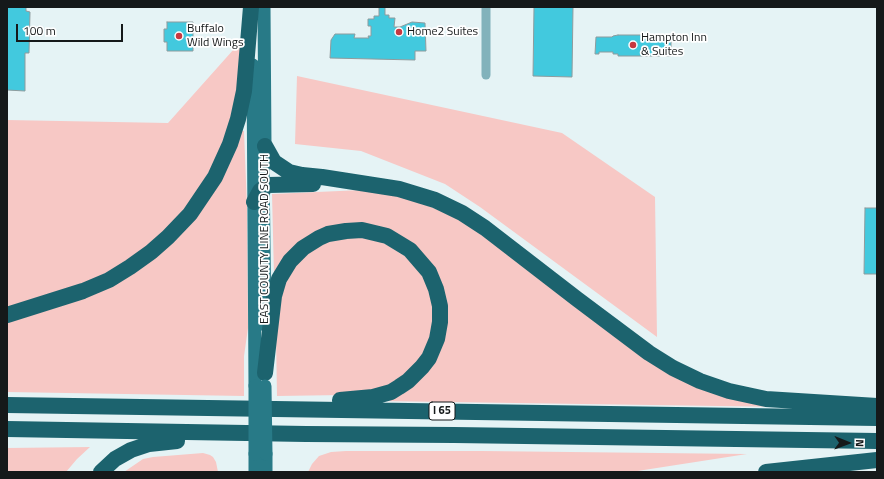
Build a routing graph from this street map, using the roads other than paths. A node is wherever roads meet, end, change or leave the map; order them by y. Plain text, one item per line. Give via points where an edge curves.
1 (252, 7) edge
2 (264, 7) edge
3 (486, 7) edge
4 (486, 75) dead end
5 (265, 146) junction
6 (358, 182) junction
7 (264, 187) junction
8 (254, 202) junction
9 (7, 315) edge
10 (262, 382) junction
11 (7, 404) edge
12 (877, 406) edge
13 (157, 407) junction
14 (877, 418) edge
15 (7, 429) edge
16 (306, 434) junction
17 (877, 441) edge
18 (261, 454) junction
19 (877, 460) edge
20 (101, 472) edge
21 (255, 472) edge
22 (266, 472) edge
23 (766, 472) edge

1 - 8 main road, EAST COUNTY LINE ROAD SOUTH
1 - 9 highway via 244,91 238,119 215,177 190,214 151,252 109,280
2 - 5 main road, EAST COUNTY LINE ROAD SOUTH
3 - 4 street
5 - 6 highway via 274,162 289,172 302,176
5 - 7 main road, EAST COUNTY LINE ROAD SOUTH
6 - 7 highway
6 - 12 highway via 417,194 462,213 650,353 672,368 700,381 734,393 766,399
7 - 8 highway
7 - 10 main road, EAST COUNTY LINE ROAD SOUTH
8 - 10 main road, EAST COUNTY LINE ROAD SOUTH
10 - 13 highway via 272,306 279,279 290,261 303,248 328,234 362,230 395,239 417,256 429,272 440,306 436,339 422,367 408,381 391,392 352,400
10 - 18 main road, EAST COUNTY LINE ROAD SOUTH, bridge
11 - 13 highway, I 65
13 - 14 highway, I 65
15 - 16 highway, I 65
16 - 17 highway, I 65
16 - 20 highway via 149,444 122,454
18 - 21 main road, EAST COUNTY LINE ROAD SOUTH
18 - 22 main road, EAST COUNTY LINE ROAD SOUTH
19 - 23 highway

